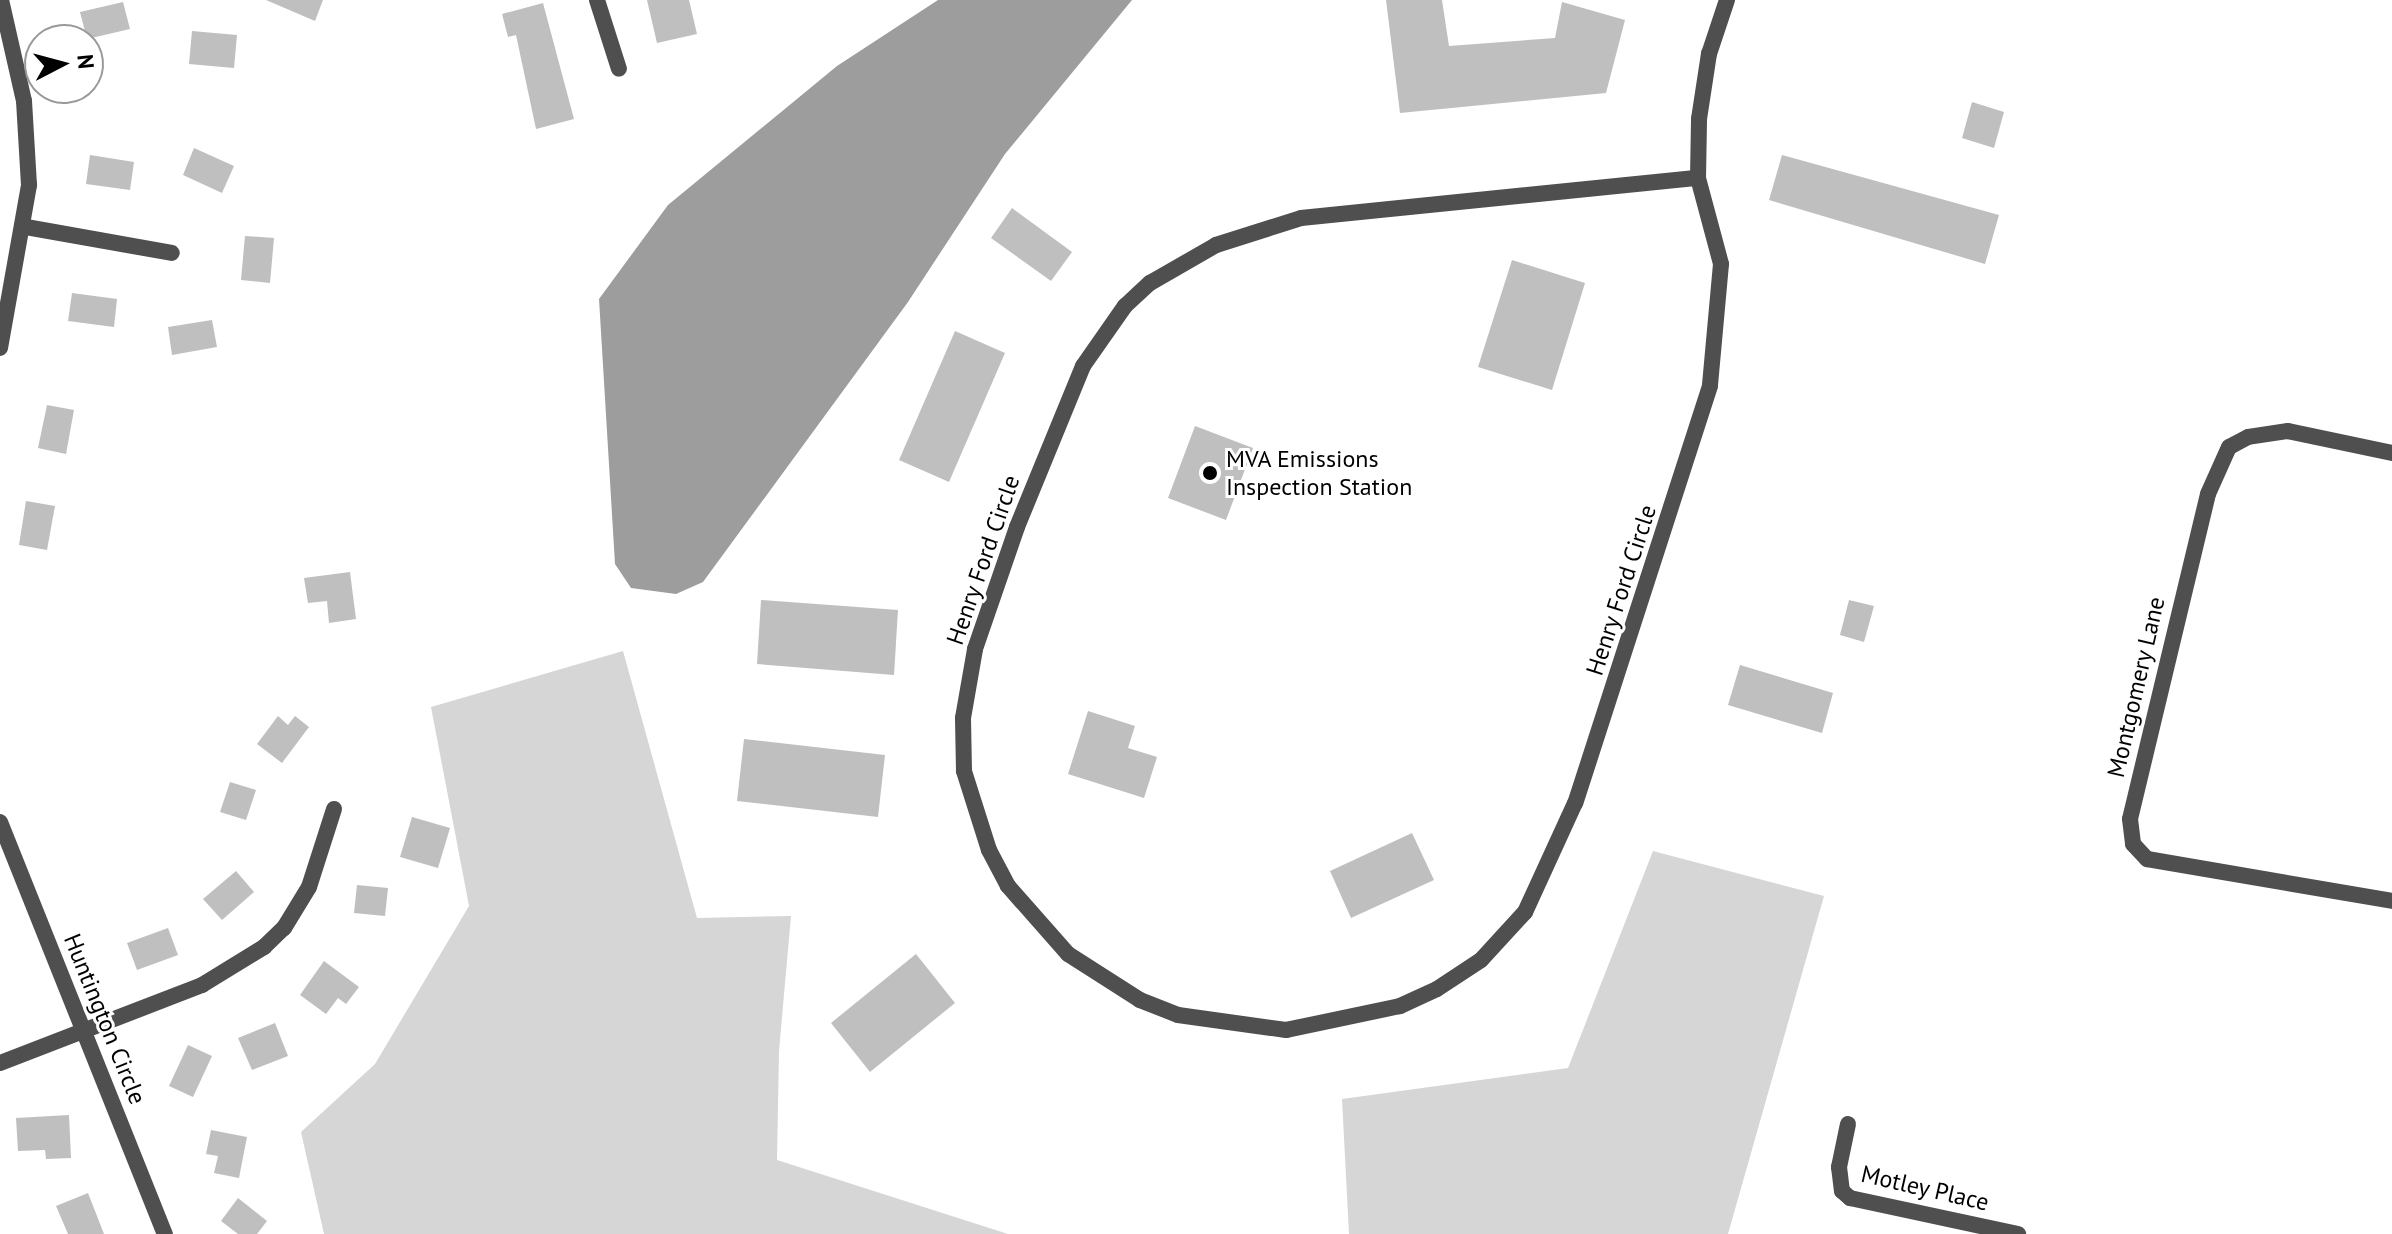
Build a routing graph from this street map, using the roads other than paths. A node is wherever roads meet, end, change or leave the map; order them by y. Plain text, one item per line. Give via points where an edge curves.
1 (1, 0) edge
2 (597, 0) edge
3 (1727, 0) edge
4 (619, 69) dead end
5 (1698, 178) junction
6 (26, 227) junction
7 (172, 253) dead end
8 (0, 348) edge
9 (2392, 453) edge
10 (334, 809) dead end
11 (0, 822) edge
12 (2392, 901) edge
13 (83, 1031) junction
14 (0, 1063) edge
15 (1848, 1124) dead end
16 (165, 1234) edge
17 (2018, 1234) edge

1 - 6 street via 24,101
2 - 4 street
3 - 5 street, Henry Ford Circle via 1709,54 1699,119
5 - 5 street, Henry Ford Circle via 1721,264 1710,386 1575,803 1525,912 1481,960 1437,989 1400,1006 1286,1030 1178,1015 1140,1000 1068,954 1008,886 989,850 964,771 963,718 975,649 1017,527 1083,366 1125,306 1150,283 1216,245 1301,218
6 - 7 street
6 - 8 street
9 - 12 street, Montgomery Lane via 2288,431 2248,437 2229,447 2208,494 2130,819 2133,844 2147,859
10 - 13 street via 305,896 264,947 202,985
11 - 13 street, Huntington Circle
13 - 14 street
13 - 16 street, Huntington Circle
15 - 17 street, Motley Place via 1839,1167 1842,1191 1850,1198

